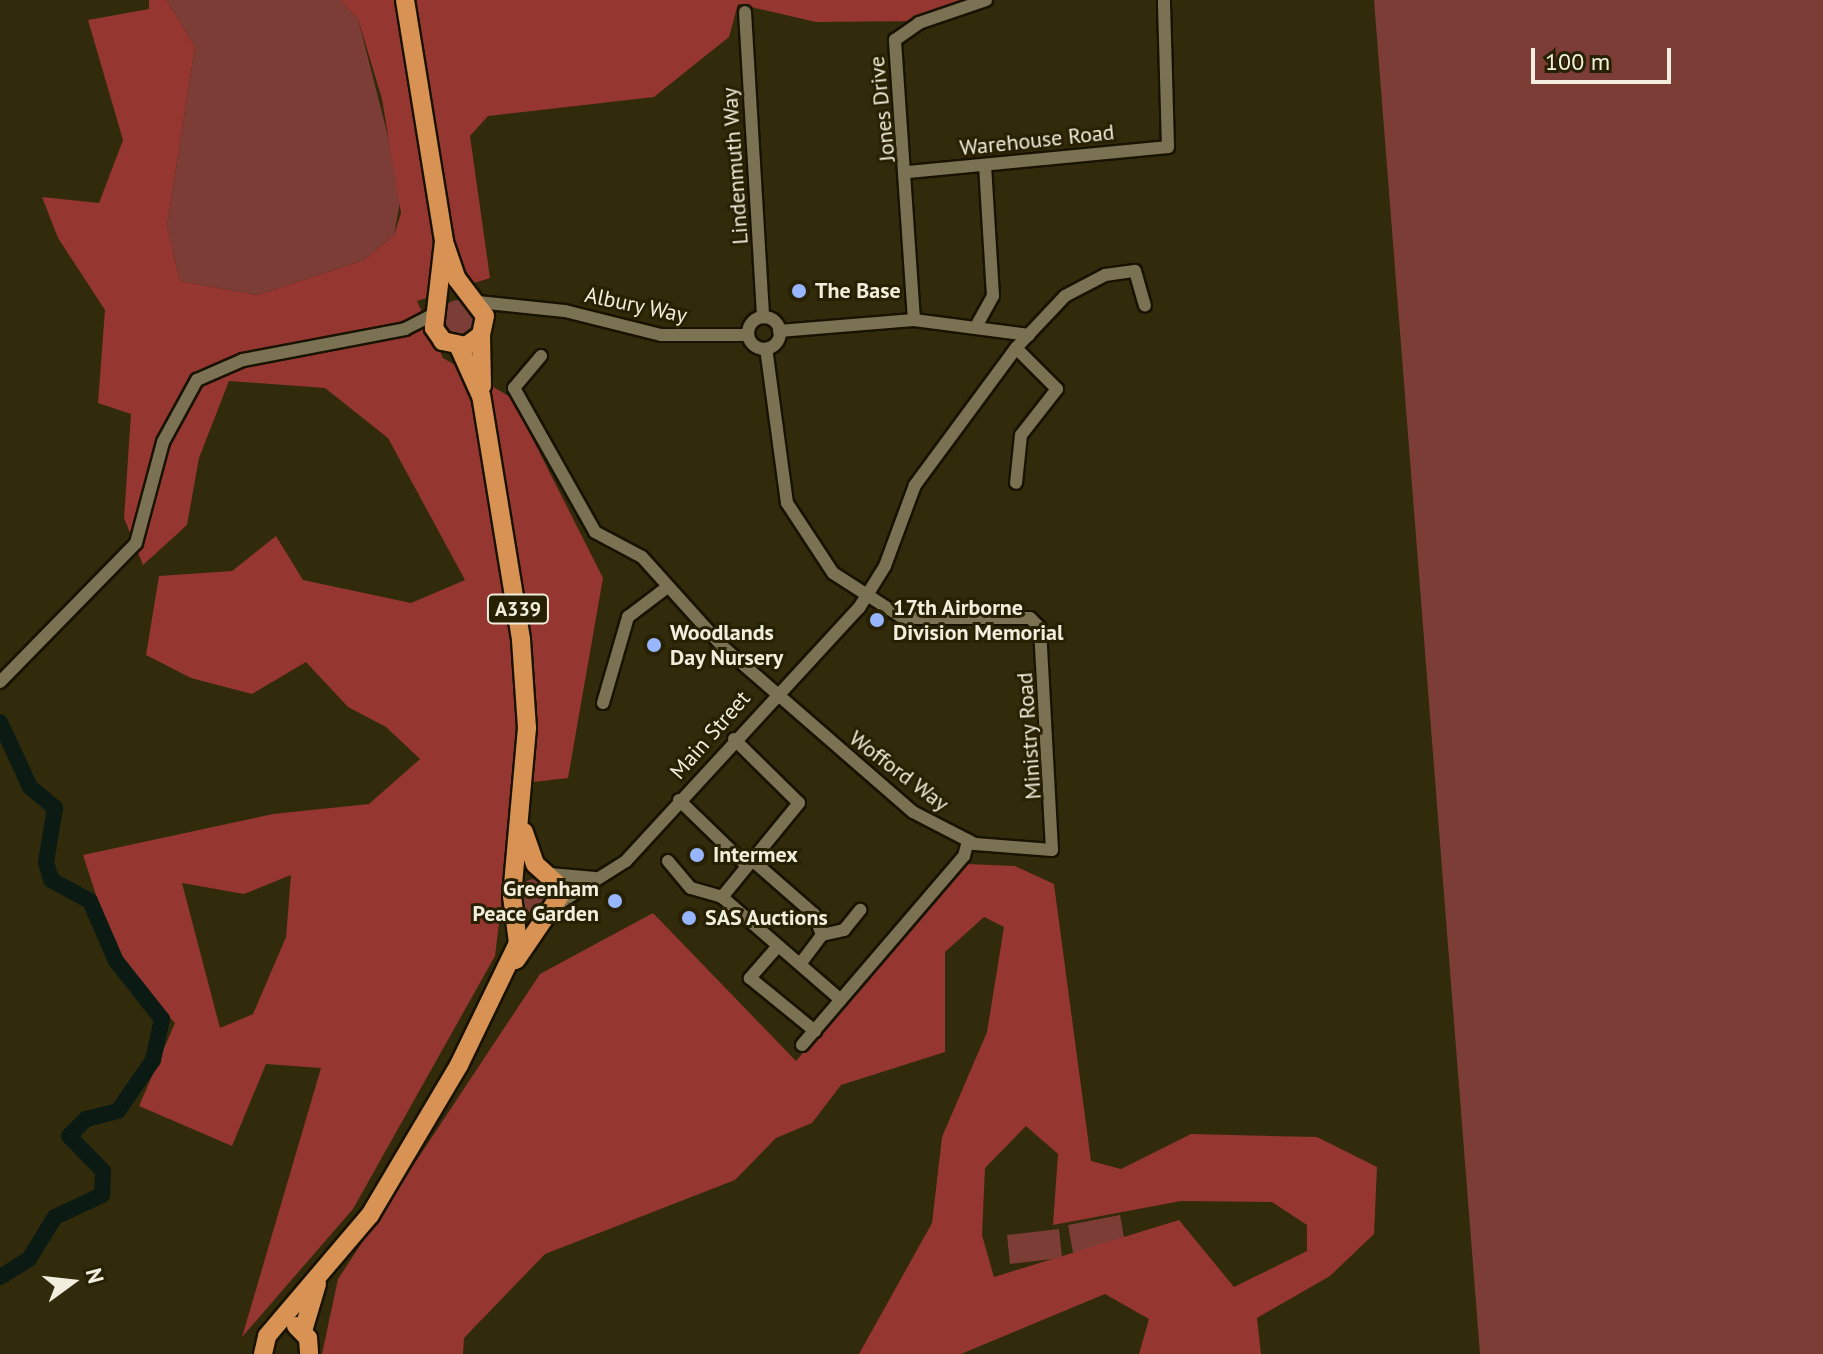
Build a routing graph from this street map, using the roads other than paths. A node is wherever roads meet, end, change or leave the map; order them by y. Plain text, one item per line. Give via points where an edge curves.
1 (405, 0) edge
2 (986, 0) edge
3 (1164, 0) edge
4 (745, 12) dead end
5 (985, 166) junction
6 (909, 172) junction
7 (444, 242) junction
8 (473, 298) junction
9 (1145, 306) dead end
10 (516, 308) junction
11 (435, 310) junction
12 (763, 317) junction
13 (914, 320) junction
14 (978, 323) junction
15 (484, 328) junction
16 (405, 329) junction
17 (779, 331) junction
18 (437, 334) junction
19 (748, 335) junction
20 (1029, 335) junction
21 (459, 347) junction
22 (766, 348) junction
23 (1016, 348) junction
24 (541, 356) dead end
25 (481, 396) junction
26 (1016, 483) dead end
27 (666, 588) junction
28 (866, 598) junction
29 (0, 682) edge
30 (774, 692) junction
31 (603, 703) dead end
32 (734, 739) junction
33 (679, 800) junction
34 (522, 825) junction
35 (1057, 840) joint
36 (968, 841) junction
37 (668, 861) dead end
38 (750, 863) junction
39 (544, 872) junction
40 (598, 878) junction
41 (513, 889) junction
42 (722, 897) junction
43 (556, 907) junction
44 (517, 909) junction
45 (860, 910) dead end
46 (822, 935) junction
47 (778, 946) junction
48 (801, 963) junction
49 (510, 968) junction
50 (841, 1000) junction
51 (815, 1031) junction
52 (802, 1045) dead end
53 (324, 1270) junction
54 (272, 1330) junction
55 (309, 1345) edge
56 (264, 1353) edge

1 - 7 highway
2 - 6 street, Jones Drive via 919,23 895,40
3 - 5 street, Warehouse Road via 1168,147
4 - 12 street, Lindenmuth Way
5 - 6 street, Warehouse Road
5 - 14 street via 993,296
6 - 13 street, Jones Drive via 903,187
7 - 8 highway
7 - 11 highway
8 - 10 street, Albury Way
8 - 11 highway
8 - 15 highway
9 - 20 street, Main Street via 1143,282 1122,270 1065,296
10 - 15 street, Albury Way
10 - 19 street, Albury Way via 565,311 661,335
11 - 16 street
11 - 18 highway
12 - 17 street
12 - 19 street
13 - 14 street
13 - 17 street
14 - 20 street
15 - 21 highway
15 - 25 highway, A339
16 - 18 street
16 - 29 street via 243,360 197,380 163,442 136,543
17 - 22 street
18 - 21 highway
19 - 22 street
20 - 23 street, Main Street
21 - 25 highway, A339
22 - 28 street via 787,503 816,555
23 - 26 street via 1057,389 1021,435
23 - 28 street, Main Street via 915,485
24 - 27 street, Wofford Way via 514,388 531,428 587,524 642,557
25 - 34 highway, A339 via 521,639
27 - 30 street, Wofford Way
27 - 31 street via 628,617
28 - 30 street, Main Street
28 - 35 street, Ministry Road via 922,621 1030,618 1040,628
30 - 32 street, Main Street
30 - 36 street, Wofford Way via 878,785
32 - 33 street, Main Street
32 - 38 street via 799,803
33 - 38 street
33 - 40 street, Main Street via 626,861
34 - 39 highway, A339
34 - 41 highway, A339
35 - 36 street, Wofford Way via 1042,853
36 - 50 street via 964,856
37 - 42 street via 691,888
38 - 42 street
38 - 46 street via 814,914
39 - 40 street
39 - 41 highway via 521,876
39 - 43 highway via 559,890
40 - 43 street, Main Street
41 - 44 highway
42 - 47 street
43 - 44 highway via 540,918
43 - 49 highway
44 - 49 highway
45 - 46 street via 844,930
46 - 48 street
47 - 48 street
47 - 51 street via 750,978
48 - 50 street
49 - 53 highway via 370,1215
50 - 51 street
51 - 52 street
53 - 54 highway
53 - 55 highway
54 - 55 highway via 288,1324
54 - 56 highway

